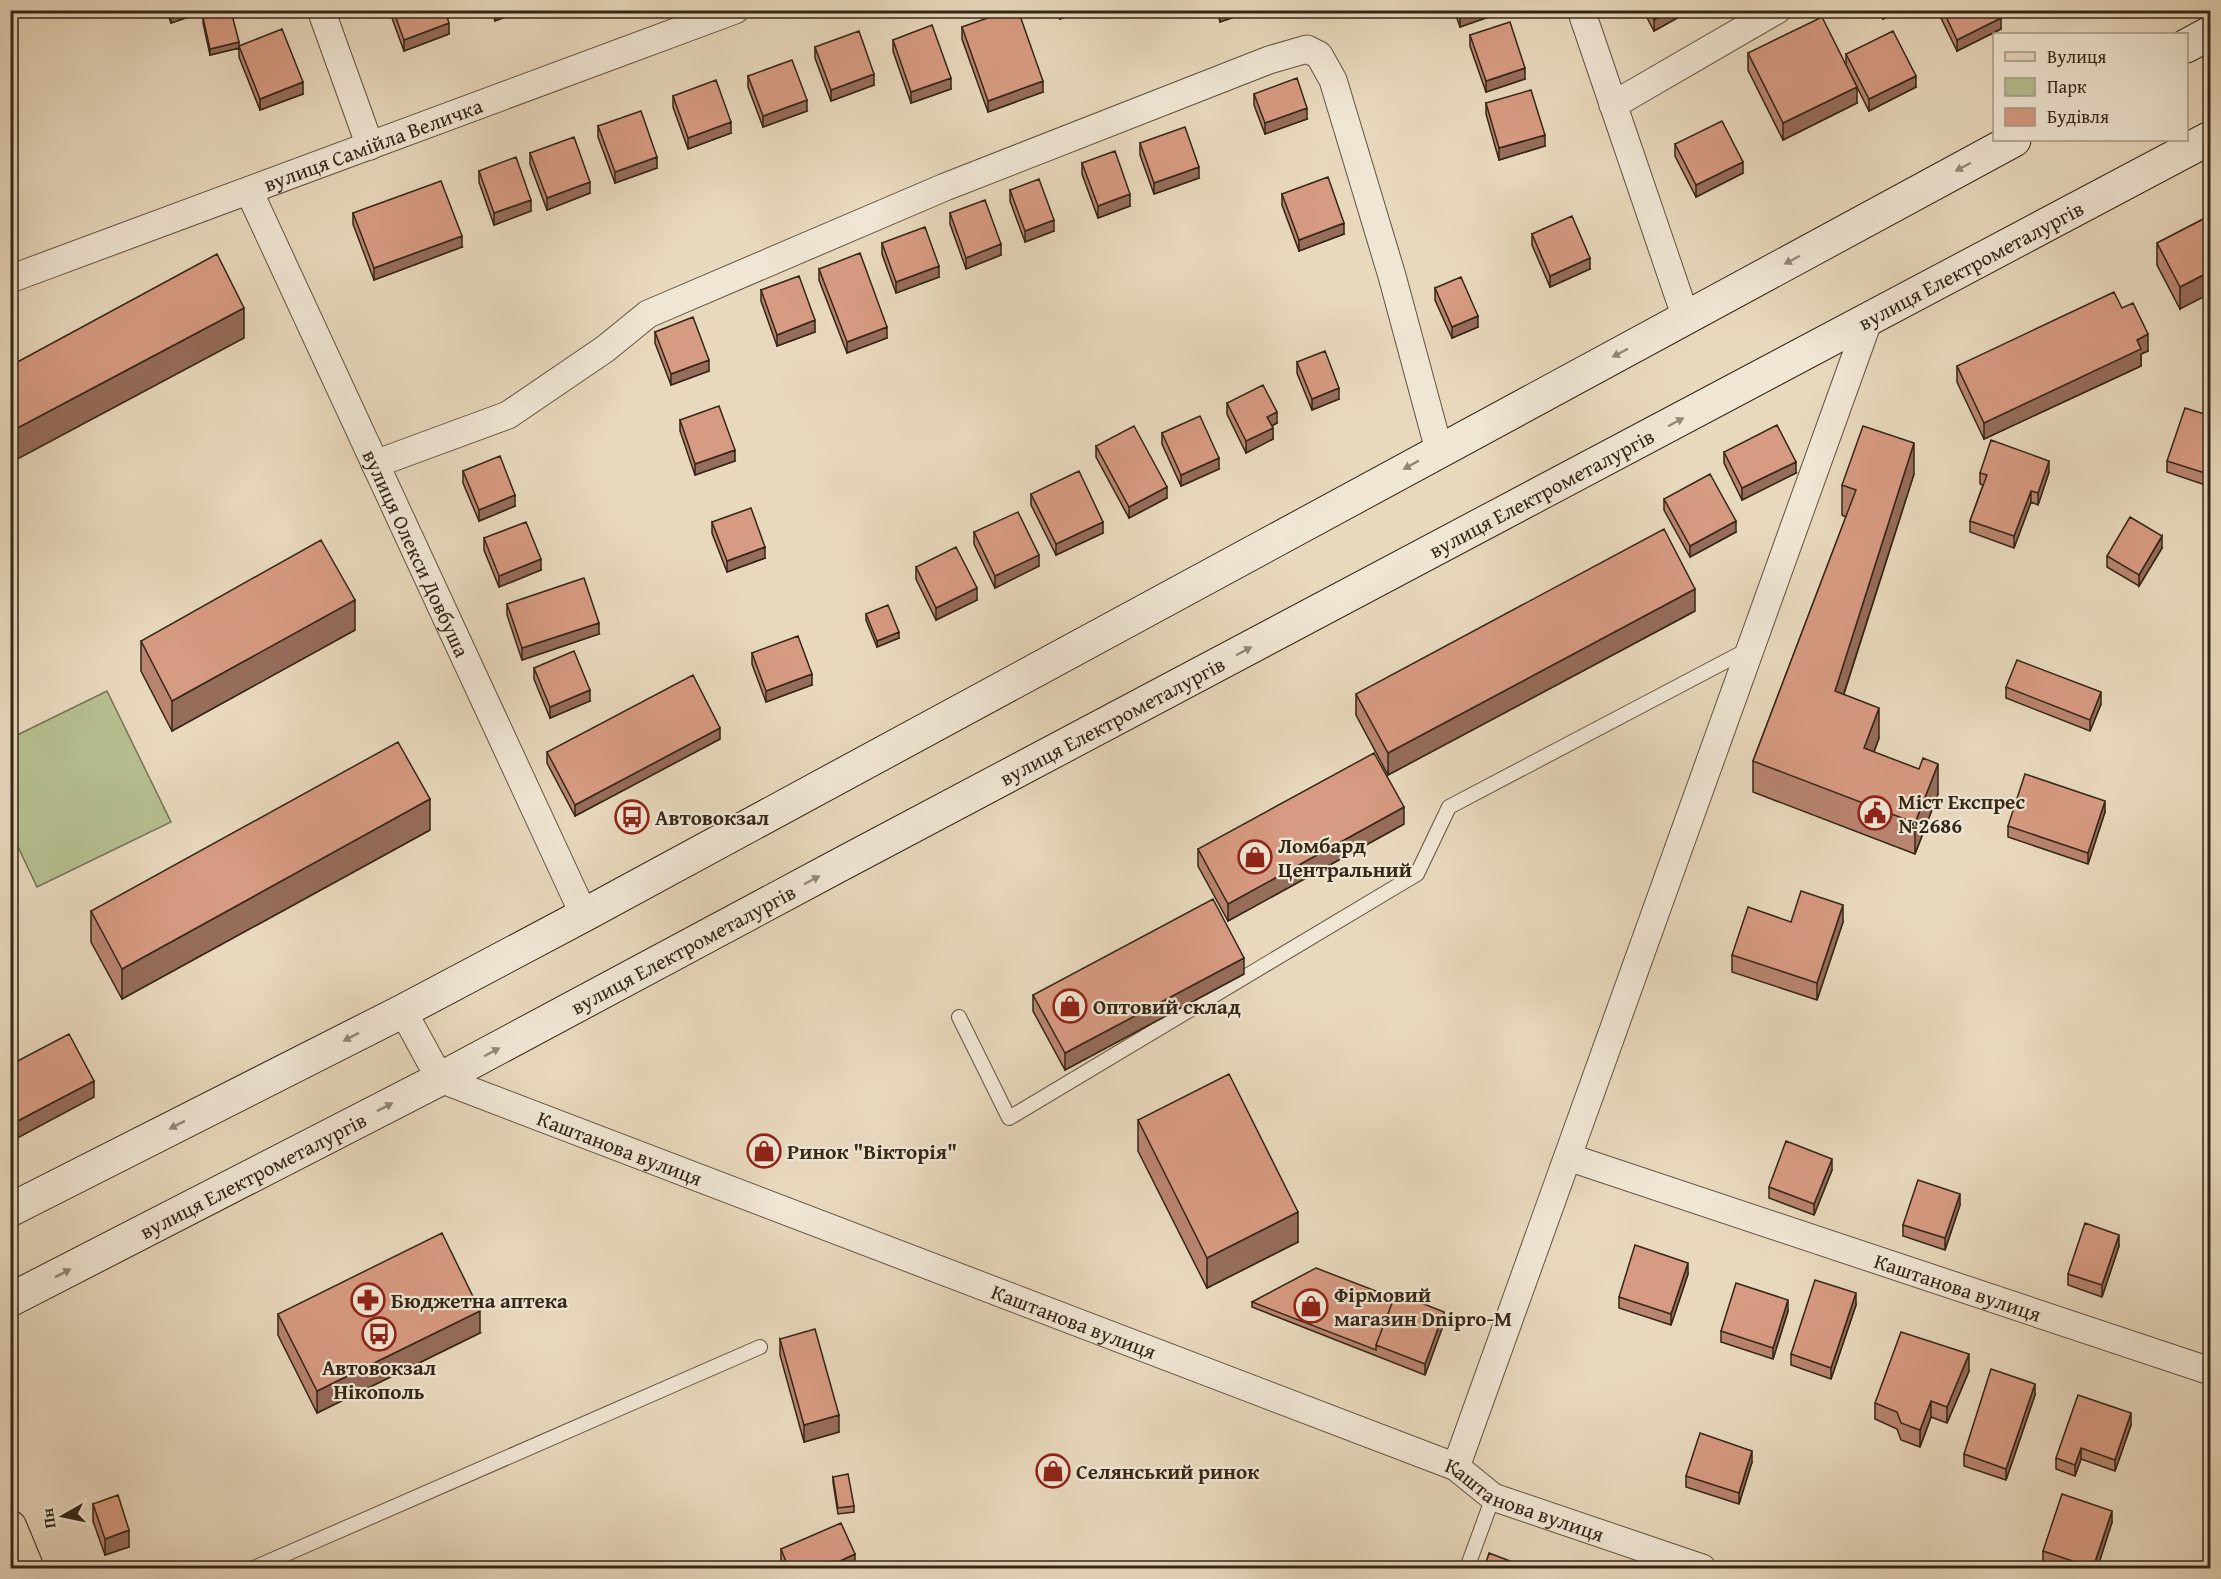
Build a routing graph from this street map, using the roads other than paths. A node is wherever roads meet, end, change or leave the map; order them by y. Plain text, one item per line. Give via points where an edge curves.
1 (321, 10) edge
2 (735, 10) edge
3 (1581, 10) edge
4 (1776, 10) edge
5 (2211, 33) edge
6 (2188, 45) edge
7 (1613, 105) junction
8 (2211, 138) edge
9 (2012, 141) edge
10 (370, 146) junction
11 (249, 190) junction
12 (10, 279) edge
13 (1686, 318) junction
14 (1869, 319) junction
15 (1439, 450) junction
16 (375, 464) junction
17 (1751, 648) junction
18 (584, 915) junction
19 (403, 1011) junction
20 (959, 1017) dead end
21 (440, 1079) junction
22 (1568, 1157) junction
23 (10, 1210) edge
24 (10, 1300) edge
25 (760, 1347) dead end
26 (2211, 1371) edge
27 (1456, 1467) junction
28 (1492, 1497) junction
29 (10, 1527) edge
30 (27, 1569) edge
31 (254, 1569) edge
32 (1467, 1569) edge
33 (1702, 1569) edge

1 - 10 street
2 - 10 street, вулиця Самійла Величка
3 - 7 street
4 - 7 street
5 - 6 main road
7 - 13 street
8 - 14 main road, вулиця Електрометалургів
9 -> 13 main road
10 - 11 street, вулиця Самійла Величка
11 - 12 street, вулиця Самійла Величка
11 - 16 street, вулиця Олекси Довбуша
13 -> 15 main road
14 - 17 street
21 -> 14 main road, вулиця Електрометалургів
15 - 16 street via 1333,80 1319,55 1307,49 1269,60 956,183 648,314 605,349 508,414
15 -> 18 main road
16 - 18 street, вулиця Олекси Довбуша
17 - 20 lane via 1449,807 1417,874 1009,1118
17 - 22 street
18 - 19 main road
19 - 21 street
19 -> 23 main road
24 -> 21 main road, вулиця Електрометалургів
21 - 27 street, Каштанова вулиця
22 - 26 street, Каштанова вулиця
22 - 27 street
25 - 31 lane
27 - 28 street, Каштанова вулиця
28 - 32 lane
28 - 33 street, Каштанова вулиця
29 - 30 main road

